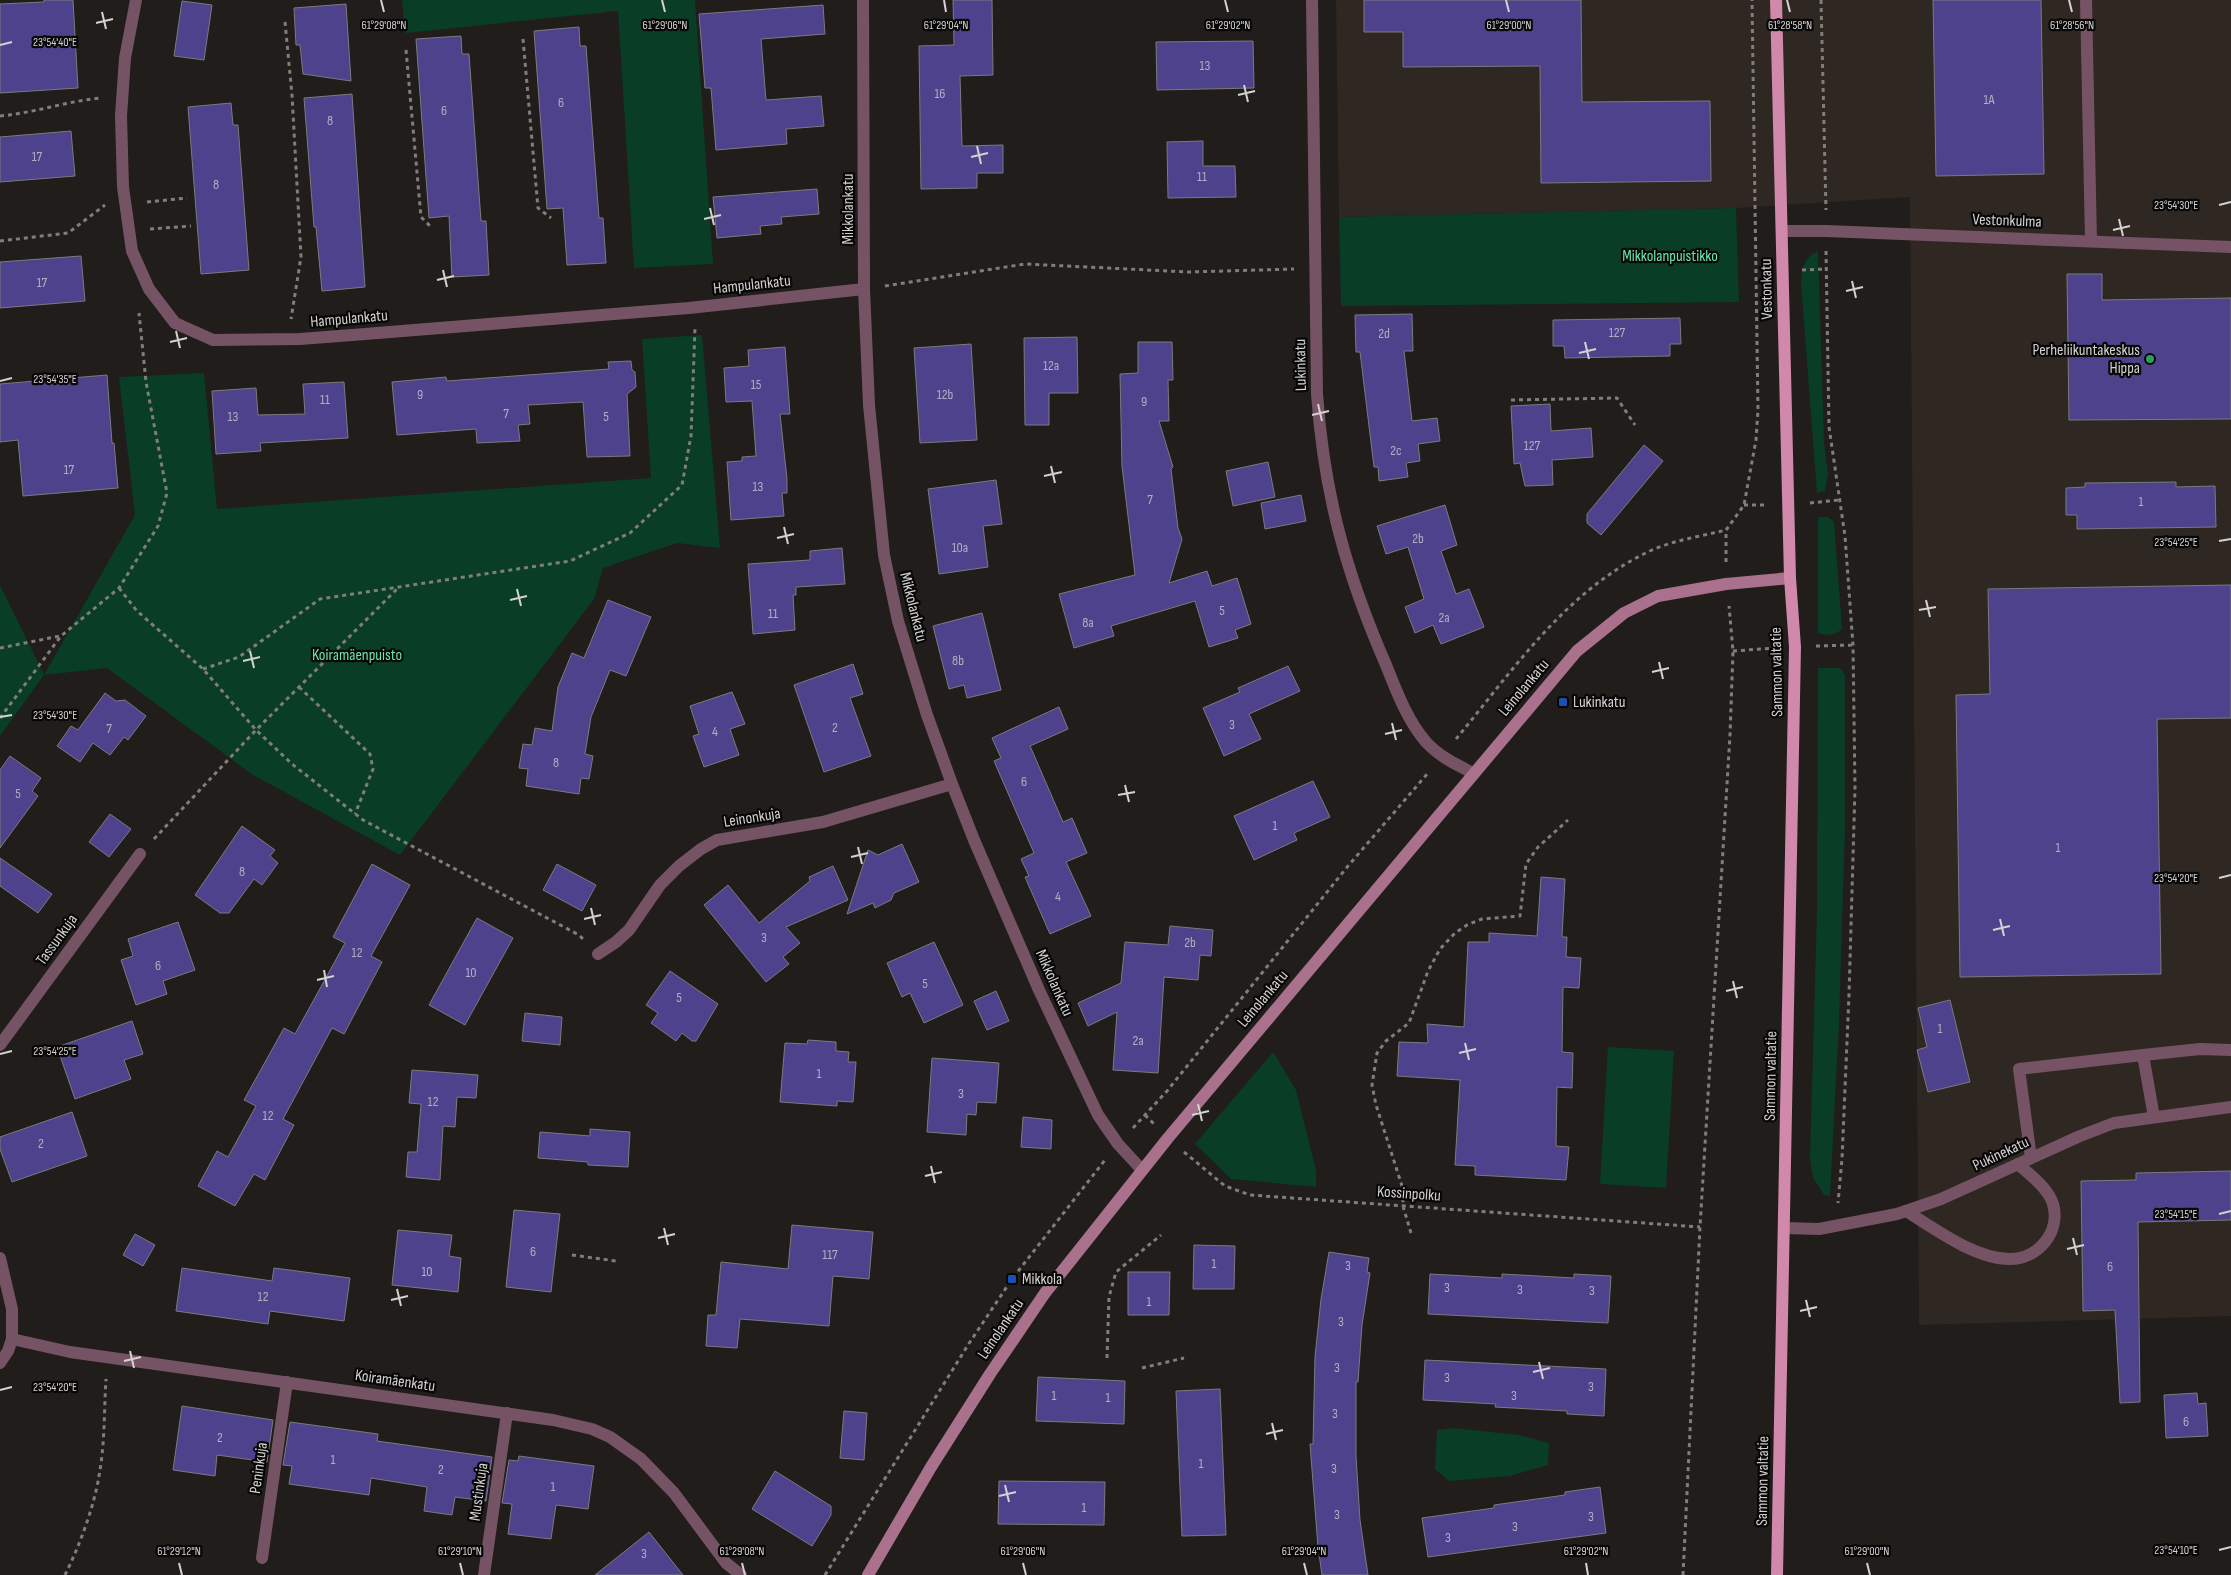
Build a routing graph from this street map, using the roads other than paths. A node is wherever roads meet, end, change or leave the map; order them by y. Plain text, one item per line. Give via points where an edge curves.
1 (136, 0) edge
2 (863, 0) edge
3 (1312, 0) edge
4 (1776, 0) edge
5 (2086, 0) edge
6 (1782, 231) junction
7 (2090, 241) junction
8 (2231, 247) edge
9 (864, 289) junction
10 (1790, 578) junction
11 (1473, 773) junction
12 (952, 784) junction
13 (140, 854) road end
14 (598, 954) road end
15 (0, 1045) edge
16 (2231, 1050) edge
17 (2143, 1055) junction
18 (2231, 1107) edge
19 (2154, 1117) junction
20 (2031, 1158) junction
21 (2018, 1164) junction
22 (1142, 1170) junction
23 (1906, 1211) junction
24 (1784, 1228) junction
25 (0, 1258) edge
26 (12, 1339) junction
27 (0, 1363) edge
28 (287, 1382) junction
29 (507, 1413) junction
30 (262, 1558) dead end
31 (484, 1575) edge
32 (741, 1575) edge
33 (868, 1575) edge
34 (1777, 1575) edge

1 - 9 street, Hampulankatu via 125,58 122,96 124,192 132,251 149,289 175,324 213,340 288,339 695,307
2 - 9 street, Mikkolankatu
3 - 11 street, Lukinkatu via 1317,394 1321,445 1334,515 1371,630 1411,722 1442,757
4 - 6 main road, Vestonkatu
5 - 7 street
6 - 7 street, Vestonkulma
6 - 10 main road, Vestonkatu
7 - 8 street, Vestonkulma
9 - 12 street, Mikkolankatu via 869,405 884,555 912,669
10 - 11 street, Leinolankatu via 1726,584 1658,596 1624,613 1577,651
10 - 24 main road, Sammon valtatie via 1795,656
11 - 22 street, Leinolankatu
12 - 14 street, Leinonkuja via 823,822 717,840 679,866 660,885 629,930
12 - 22 street, Mikkolankatu via 1039,990 1098,1115
13 - 15 street, Tassunkuja
16 - 17 street via 2200,1049
17 - 19 street
17 - 20 street via 2019,1069
18 - 19 street, Pukinekatu
19 - 20 street, Pukinekatu via 2114,1123
20 - 21 street, Pukinekatu
21 - 23 street, Pukinekatu
21 - 23 street via 2044,1188 2053,1203 2055,1220 2041,1248 2027,1257 2009,1260 1971,1250
22 - 33 street, Leinolankatu via 1045,1293 990,1374
23 - 24 street, Pukinekatu via 1819,1229
24 - 34 main road, Sammon valtatie
25 - 26 street via 12,1309
26 - 27 street
26 - 28 street, Koiramäenkatu via 70,1352
28 - 29 street, Koiramäenkatu
28 - 30 street, Peninkuja
29 - 31 street, Mustinkuja
29 - 32 street, Koiramäenkatu via 592,1430 627,1447 656,1473 726,1563

